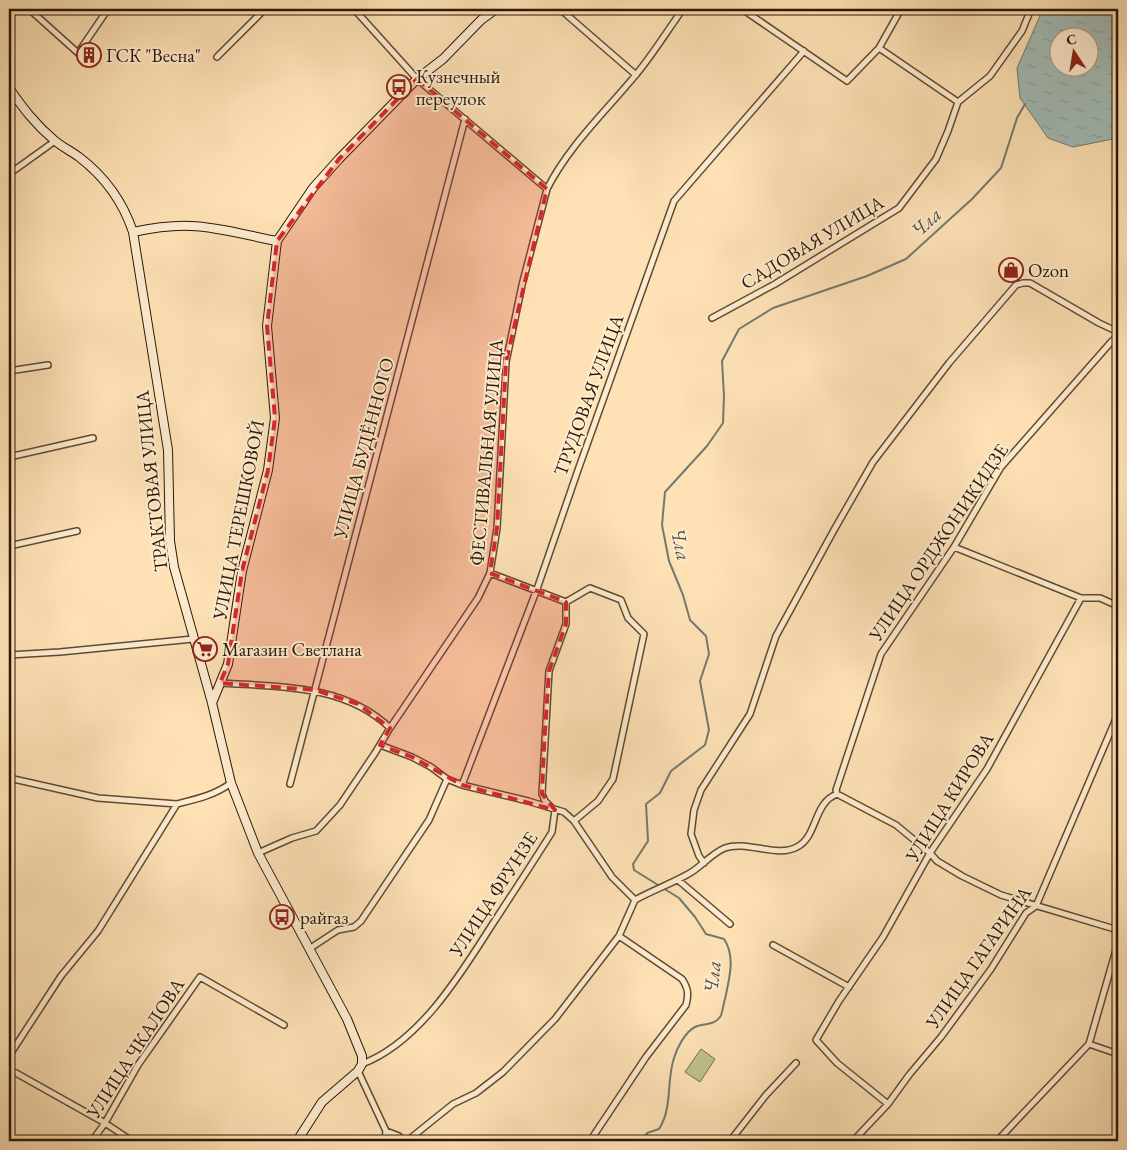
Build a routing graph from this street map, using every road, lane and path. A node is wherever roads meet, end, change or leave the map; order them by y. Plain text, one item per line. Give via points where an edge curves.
1 (29, 9) edge
2 (108, 9) edge
3 (265, 9) edge
4 (354, 9) edge
5 (496, 9) edge
6 (560, 9) edge
7 (683, 9) edge
8 (742, 9) edge
9 (901, 9) edge
10 (1031, 9) edge
11 (879, 48) junction
12 (804, 51) junction
13 (217, 57) dead end
14 (636, 75) junction
15 (417, 79) junction
16 (9, 88) edge
17 (958, 102) junction
18 (465, 119) junction
19 (55, 141) junction
20 (9, 174) edge
21 (547, 189) junction
22 (133, 232) junction
23 (277, 241) junction
24 (712, 318) dead end
25 (1118, 332) edge
26 (1118, 336) edge
27 (48, 365) dead end
28 (9, 371) edge
29 (93, 438) dead end
30 (9, 457) edge
31 (77, 531) dead end
32 (9, 546) edge
33 (954, 548) junction
34 (490, 573) junction
35 (537, 589) junction
36 (1081, 598) junction
37 (566, 602) junction
38 (1118, 606) edge
39 (193, 639) junction
40 (9, 655) edge
41 (220, 683) junction
42 (315, 690) junction
43 (212, 703) junction
44 (1118, 714) edge
45 (390, 728) junction
46 (380, 745) junction
47 (9, 779) edge
48 (448, 779) junction
49 (231, 783) junction
50 (290, 784) dead end
51 (462, 785) junction
52 (837, 794) junction
53 (177, 804) junction
54 (555, 810) junction
55 (574, 821) junction
56 (258, 852) junction
57 (930, 853) junction
58 (704, 863) junction
59 (678, 880) junction
60 (635, 900) junction
61 (1036, 906) junction
62 (730, 924) dead end
63 (1118, 930) edge
64 (619, 936) junction
65 (1118, 943) edge
66 (773, 945) dead end
67 (310, 949) junction
68 (849, 987) junction
69 (284, 1025) dead end
70 (1089, 1044) junction
71 (1118, 1054) edge
72 (9, 1056) edge
73 (796, 1063) dead end
74 (360, 1068) junction
75 (9, 1071) edge
76 (888, 1104) junction
77 (105, 1123) junction
78 (386, 1131) junction
79 (92, 1141) edge
80 (132, 1141) edge
81 (297, 1141) edge
82 (385, 1141) edge
83 (405, 1141) edge
84 (590, 1141) edge
85 (730, 1141) edge
86 (853, 1141) edge
87 (997, 1141) edge

1 - 2 street via 78,53
3 - 13 street
4 - 15 street
5 - 15 street, УЛИЦА ТЕРЕШКОВОЙ
6 - 14 street
7 - 14 street, ФЕСТИВАЛЬНАЯ УЛИЦА
8 - 12 street
9 - 11 street
10 - 17 street via 1022,31 990,76
11 - 12 street via 848,81
11 - 17 street
12 - 35 street, ТРУДОВАЯ УЛИЦА via 674,201
14 - 21 street, ФЕСТИВАЛЬНАЯ УЛИЦА via 585,134
15 - 18 street
15 - 23 street, УЛИЦА ТЕРЕШКОВОЙ via 332,166
16 - 19 street, ТРАКТОВАЯ УЛИЦА via 28,116
17 - 24 street, САДОВАЯ УЛИЦА via 936,159 899,208 775,284
18 - 21 street
18 - 42 street, УЛИЦА БУДЁННОГО
19 - 20 street
19 - 22 street, ТРАКТОВАЯ УЛИЦА via 98,174 119,202
21 - 34 street, ФЕСТИВАЛЬНАЯ УЛИЦА via 506,362 497,528
22 - 23 street via 166,226 196,226
22 - 39 street, ТРАКТОВАЯ УЛИЦА via 168,450 170,541
23 - 41 street, УЛИЦА ТЕРЕШКОВОЙ via 267,326 275,418 268,470 242,571 228,664
25 - 58 street via 1023,282 1016,285 949,363 873,462 776,636 750,714 701,790 694,810 690,834
26 - 33 street, УЛИЦА ОРДЖОНИКИДЗЕ via 1001,467
27 - 28 street
29 - 30 street
31 - 32 street
33 - 36 street
33 - 52 street, УЛИЦА ОРДЖОНИКИДЗЕ via 881,654
34 - 35 street
34 - 45 street, ФЕСТИВАЛЬНАЯ УЛИЦА via 478,598
35 - 37 street
35 - 51 street, ТРУДОВАЯ УЛИЦА
36 - 38 street via 1100,598
36 - 57 street, УЛИЦА КИРОВА via 987,769
37 - 54 street via 566,624 549,671 544,747 542,794
37 - 55 street via 590,588 609,595 621,600 628,618 644,634 613,779 598,801
39 - 40 street
39 - 43 street, ТРАКТОВАЯ УЛИЦА
41 - 42 street
41 - 43 street, УЛИЦА ТЕРЕШКОВОЙ
42 - 45 street via 358,704
42 - 50 street, УЛИЦА БУДЁННОГО
43 - 49 street, ТРАКТОВАЯ УЛИЦА
44 - 61 street, УЛИЦА ГАГАРИНА
45 - 46 street, ФЕСТИВАЛЬНАЯ УЛИЦА
46 - 48 street via 412,757
46 - 56 street, ФЕСТИВАЛЬНАЯ УЛИЦА via 340,805 316,831
47 - 53 street via 98,798
48 - 51 street
48 - 67 street via 429,820 361,921 338,930
49 - 53 street via 202,798
49 - 56 street, ТРАКТОВАЯ УЛИЦА
51 - 54 street
52 - 57 street via 896,825
52 - 58 street via 823,803 807,839 799,846 789,851 735,846 724,849
53 - 72 street via 98,931 61,976
54 - 55 street via 564,812
54 - 74 street, УЛИЦА ФРУНЗЕ via 552,832 464,969 409,1034
55 - 60 street via 612,877
56 - 67 street, ТРАКТОВАЯ УЛИЦА
57 - 61 street via 962,876 1001,895
57 - 68 street, УЛИЦА КИРОВА
58 - 59 street
59 - 60 street
59 - 62 street
60 - 64 street
61 - 63 street
61 - 76 street, УЛИЦА ГАГАРИНА via 1026,913 991,969
64 - 83 street via 556,1019 503,1072 476,1093 453,1104
64 - 84 street via 682,979 689,996 686,1005 646,1057
65 - 70 street
66 - 68 street
67 - 74 street, ТРАКТОВАЯ УЛИЦА via 347,1019 362,1056
68 - 76 street, УЛИЦА КИРОВА via 816,1040 837,1063
69 - 77 street, УЛИЦА ЧКАЛОВА via 200,977 138,1065
70 - 71 street
70 - 87 street
73 - 85 street
74 - 78 street
74 - 81 street, УЛИЦА ФРУНЗЕ via 322,1102
75 - 77 street
76 - 86 street, УЛИЦА ГАГАРИНА
77 - 79 street, УЛИЦА ЧКАЛОВА
77 - 80 street
78 - 82 street
78 - 83 street

